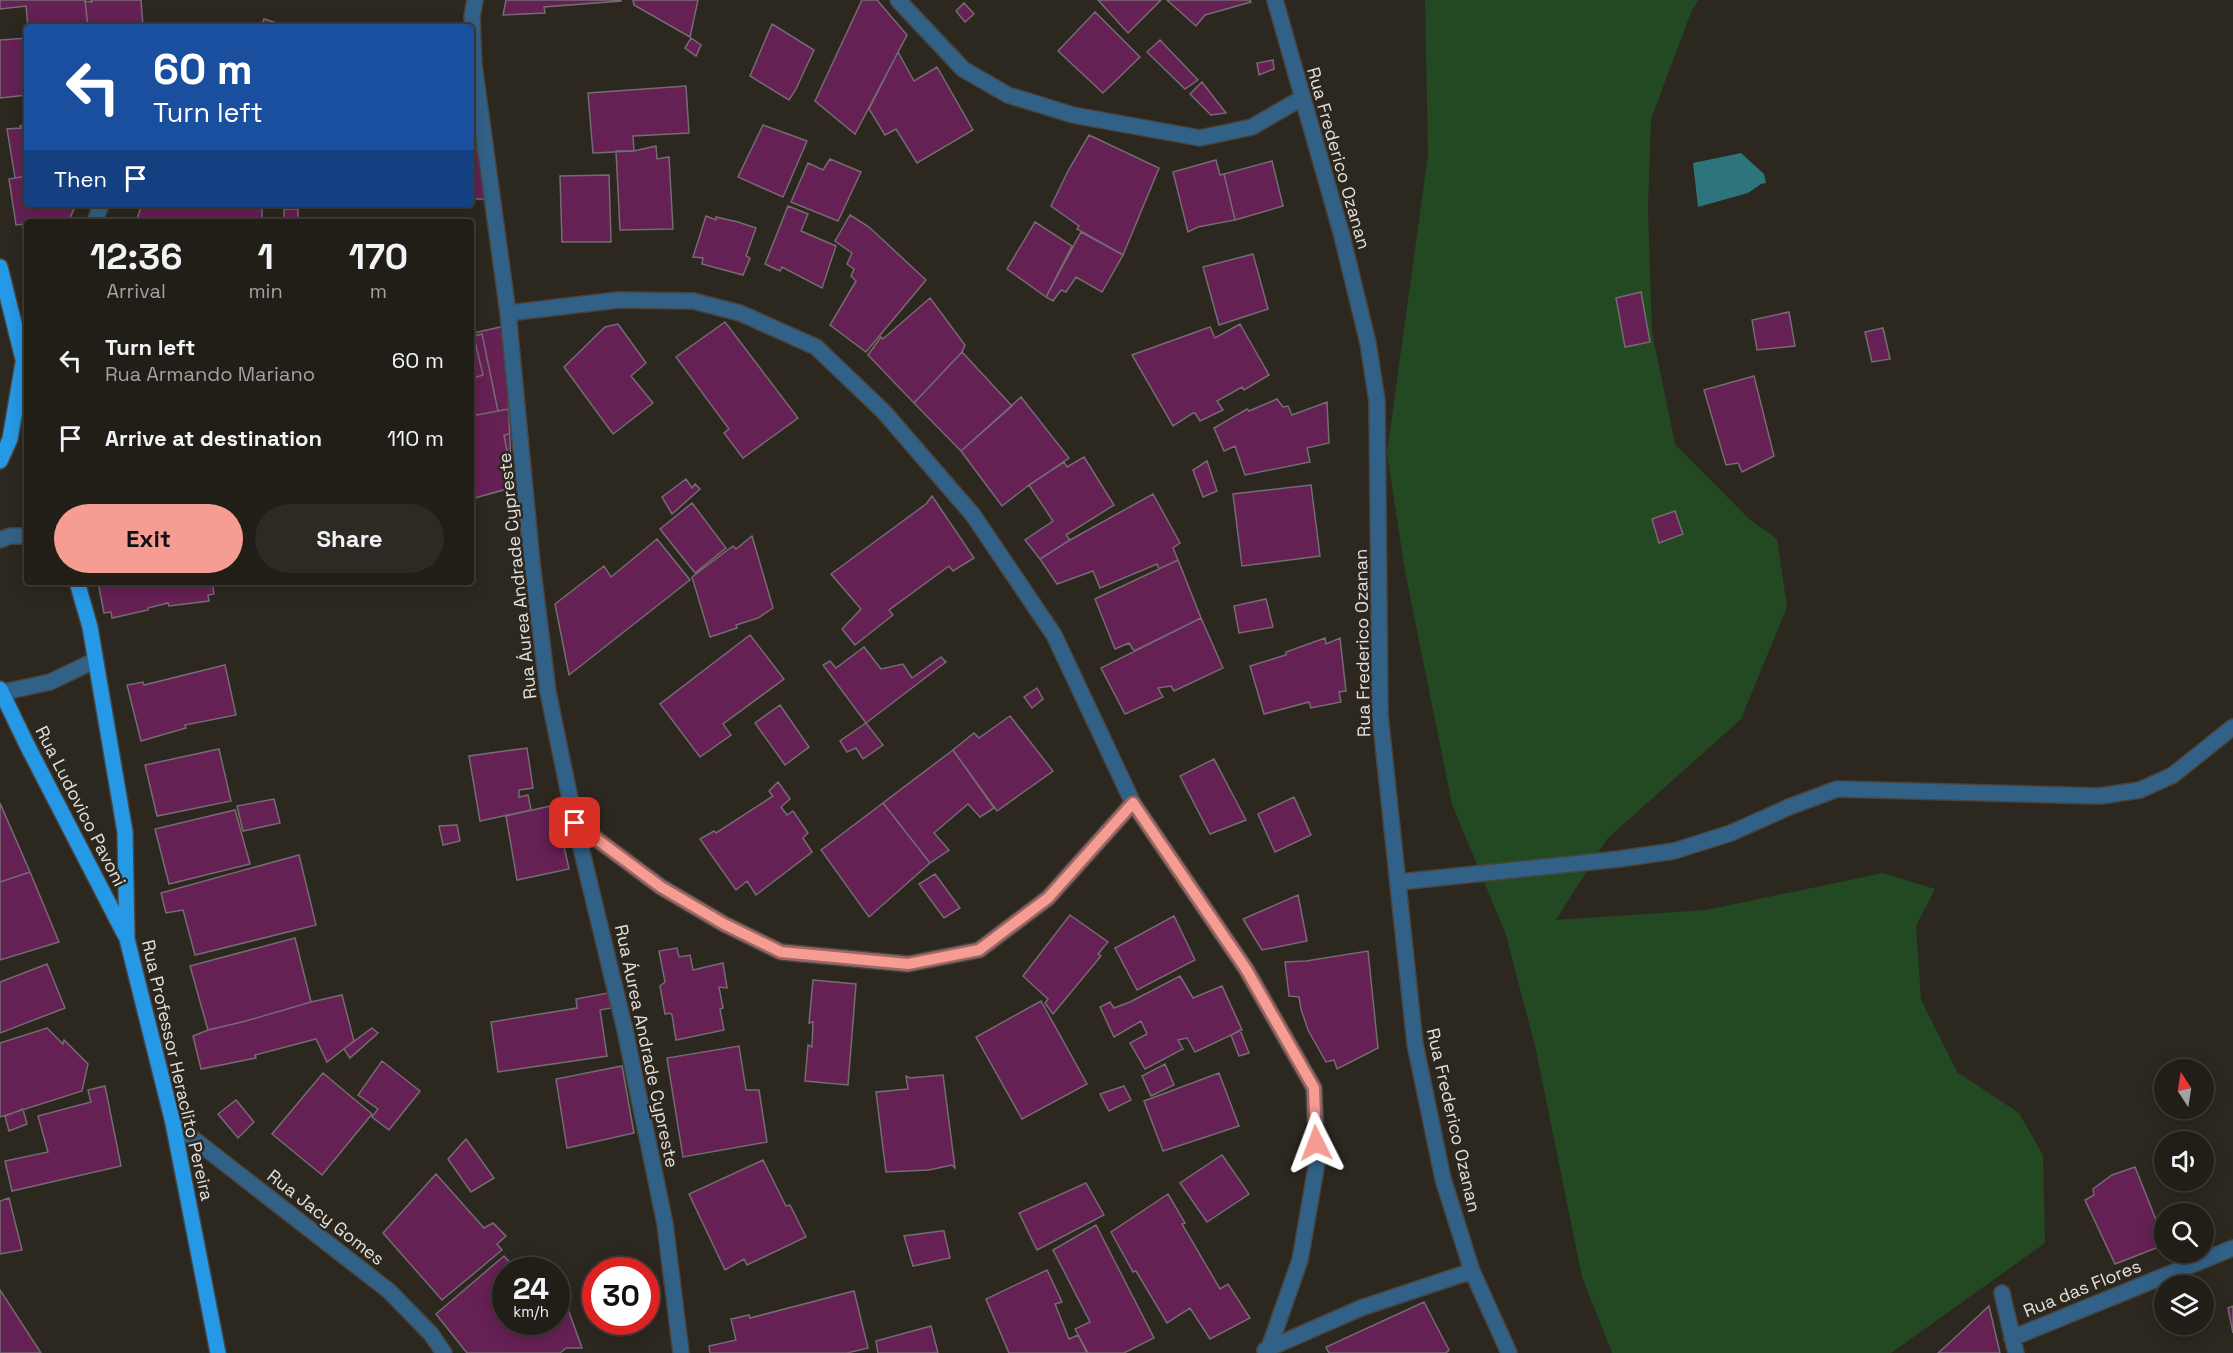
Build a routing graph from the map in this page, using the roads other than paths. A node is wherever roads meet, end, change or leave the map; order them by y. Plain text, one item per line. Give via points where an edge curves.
1 (475, 0) edge
2 (898, 0) edge
3 (1275, 0) edge
4 (472, 24) edge
5 (474, 65) edge
6 (1302, 98) junction
7 (0, 267) edge
8 (508, 313) junction
9 (24, 356) edge
10 (24, 372) edge
11 (0, 461) edge
12 (24, 536) edge
13 (0, 540) edge
14 (77, 585) edge
15 (94, 661) junction
16 (1, 691) edge
17 (2233, 727) edge
18 (1133, 803) junction
19 (575, 823) junction
20 (1399, 882) junction
21 (127, 939) junction
22 (173, 1123) junction
23 (2233, 1248) edge
24 (1472, 1271) junction
25 (2002, 1293) dead end
26 (2014, 1346) edge
27 (1264, 1350) edge
28 (218, 1353) edge
29 (444, 1353) edge
30 (681, 1353) edge
31 (1509, 1353) edge

1 - 4 street, Rua Áurea Andrade Cypreste
2 - 6 street via 963,69 1008,95 1073,115 1200,138 1252,127
3 - 6 street, Rua Frederico Ozanan
5 - 8 street, Rua Áurea Andrade Cypreste
6 - 20 street, Rua Frederico Ozanan via 1368,343 1377,401 1380,716
7 - 9 main road
8 - 18 street via 618,300 693,302 740,313 816,347 884,412 973,515 1054,635
8 - 19 street, Rua Áurea Andrade Cypreste via 545,669
10 - 11 main road via 10,439
12 - 13 street
14 - 15 main road, Rua Professor Heraclito Pereira via 90,627
15 - 16 street via 50,682
15 - 21 main road, Rua Professor Heraclito Pereira via 125,832
16 - 21 main road, Rua Ludovico Pavoni
17 - 20 street via 2173,775 2140,790 2100,796 1837,789 1731,833 1674,851
18 - 19 street via 1048,898 979,950 908,964 781,952 661,887
18 - 27 street via 1246,969 1314,1088 1317,1162 1300,1260
19 - 30 street, Rua Áurea Andrade Cypreste via 625,1030 665,1224
20 - 24 street, Rua Frederico Ozanan via 1415,1044 1443,1179
21 - 22 main road, Rua Professor Heraclito Pereira
22 - 28 main road, Rua Professor Heraclito Pereira
22 - 29 street, Rua Jacy Gomes via 389,1292 431,1334
23 - 26 street, Rua das Flores
24 - 27 street via 1361,1308
24 - 31 street, Rua Frederico Ozanan
25 - 26 street, Rua das Flores

